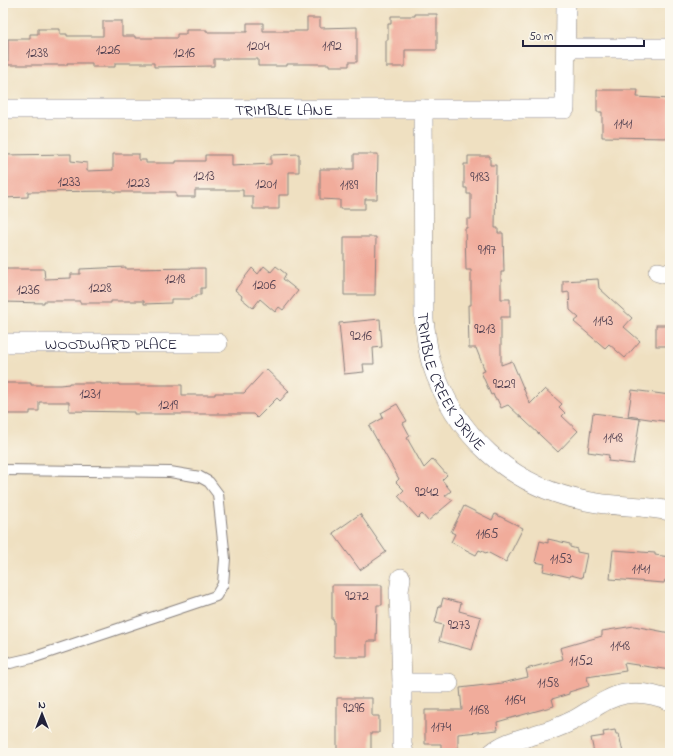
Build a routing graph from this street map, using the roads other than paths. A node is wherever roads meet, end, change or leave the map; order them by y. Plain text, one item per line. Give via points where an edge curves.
1 (566, 3) edge
2 (566, 48) junction
3 (670, 48) edge
4 (3, 109) edge
5 (423, 109) junction
6 (3, 343) edge
7 (218, 343) dead end
8 (3, 470) edge
9 (670, 511) edge
10 (400, 578) dead end
11 (3, 660) edge
12 (402, 683) junction
13 (449, 683) dead end
14 (670, 701) edge
15 (404, 753) edge
16 (492, 753) edge

1 - 2 street
2 - 3 street
2 - 5 street, TRIMBLE LANE via 565,109
4 - 5 street, TRIMBLE LANE
5 - 9 street, TRIMBLE CREEK DRIVE via 426,341 444,394 458,418 470,435 501,464 549,491 607,505
6 - 7 street, WOODWARD PLACE
8 - 11 lane via 170,472 200,477 209,482 218,494 225,559 223,584 216,596 32,658 10,663
10 - 12 street
12 - 13 street
12 - 15 street
14 - 16 street via 657,696 631,693 619,695 562,725 510,742

